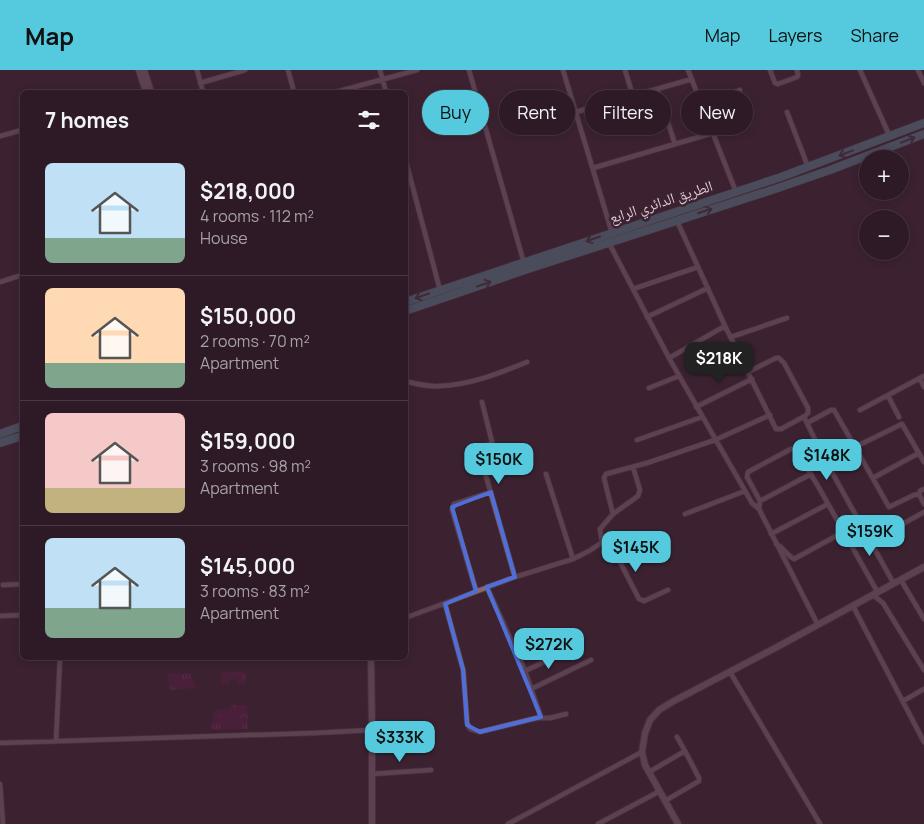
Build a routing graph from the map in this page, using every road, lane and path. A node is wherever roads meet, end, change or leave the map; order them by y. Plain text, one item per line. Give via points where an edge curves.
1 (139, 70) edge
2 (144, 70) edge
3 (197, 70) edge
4 (245, 70) edge
5 (288, 70) edge
6 (380, 70) edge
7 (417, 70) edge
8 (469, 70) edge
9 (563, 70) edge
10 (625, 70) edge
11 (688, 70) edge
12 (770, 70) edge
13 (797, 70) edge
14 (860, 70) edge
15 (918, 70) edge
16 (692, 79) junction
17 (383, 80) junction
18 (200, 82) junction
19 (924, 83) edge
20 (657, 89) junction
21 (145, 90) edge
22 (150, 90) edge
23 (202, 90) edge
24 (293, 90) edge
25 (344, 90) edge
26 (386, 90) edge
27 (631, 90) edge
28 (654, 90) edge
29 (696, 90) edge
30 (585, 109) edge
31 (576, 112) junction
32 (786, 112) dead end
33 (924, 123) edge
34 (20, 131) edge
35 (924, 134) edge
36 (706, 135) edge
37 (714, 135) edge
38 (0, 136) edge
39 (890, 136) junction
40 (675, 144) junction
41 (808, 167) junction
42 (593, 168) junction
43 (408, 169) edge
44 (736, 192) junction
45 (677, 221) junction
46 (641, 228) junction
47 (612, 233) junction
48 (609, 243) junction
49 (524, 263) junction
50 (698, 267) junction
51 (20, 276) edge
52 (0, 282) edge
53 (708, 288) junction
54 (633, 289) junction
55 (440, 290) junction
56 (408, 301) edge
57 (408, 310) edge
58 (647, 317) junction
59 (787, 318) dead end
60 (725, 326) junction
61 (731, 337) junction
62 (668, 358) junction
63 (527, 362) dead end
64 (748, 372) junction
65 (678, 376) junction
66 (922, 378) edge
67 (752, 379) junction
68 (408, 382) edge
69 (924, 387) edge
70 (649, 388) dead end
71 (888, 396) junction
72 (482, 402) dead end
73 (696, 407) junction
74 (860, 410) dead end
75 (770, 415) junction
76 (702, 417) junction
77 (804, 417) junction
78 (899, 417) dead end
79 (807, 423) junction
80 (20, 427) edge
81 (0, 434) edge
82 (20, 437) edge
83 (637, 440) dead end
84 (715, 440) junction
85 (0, 443) edge
86 (854, 445) junction
87 (919, 453) junction
88 (824, 458) junction
89 (924, 462) edge
90 (806, 466) junction
91 (633, 467) junction
92 (546, 474) dead end
93 (811, 474) junction
94 (873, 478) junction
95 (924, 489) edge
96 (745, 491) junction
97 (491, 492) junction
98 (919, 494) junction
99 (760, 501) junction
100 (828, 504) junction
101 (924, 504) edge
102 (759, 509) junction
103 (924, 512) edge
104 (613, 514) junction
105 (685, 514) dead end
106 (860, 523) junction
107 (844, 532) junction
108 (890, 532) dead end
109 (771, 534) junction
110 (602, 542) junction
111 (776, 544) junction
112 (573, 559) junction
113 (924, 567) edge
114 (515, 577) junction
115 (901, 580) junction
116 (20, 584) edge
117 (894, 584) junction
118 (3, 585) dead end
119 (488, 587) junction
120 (668, 590) dead end
121 (476, 591) junction
122 (876, 594) junction
123 (445, 604) junction
124 (853, 606) junction
125 (20, 615) edge
126 (0, 616) edge
127 (408, 617) edge
128 (924, 619) edge
129 (818, 626) junction
130 (565, 652) dead end
131 (60, 660) edge
132 (370, 660) edge
133 (592, 660) dead end
134 (924, 670) edge
135 (525, 671) junction
136 (730, 672) junction
137 (531, 689) junction
138 (924, 689) edge
139 (902, 701) junction
140 (566, 714) dead end
141 (541, 717) junction
142 (372, 730) junction
143 (678, 737) dead end
144 (56, 741) junction
145 (924, 742) edge
146 (0, 743) edge
147 (685, 750) junction
148 (642, 752) junction
149 (431, 770) dead end
150 (649, 772) junction
151 (371, 774) junction
152 (0, 784) edge
153 (660, 791) junction
154 (665, 801) junction
155 (3, 824) edge
156 (372, 824) edge
157 (509, 824) edge
158 (598, 824) edge
159 (678, 824) edge
160 (820, 824) edge

1 - 21 street
2 - 22 street
3 - 18 street
4 - 18 street
5 - 24 street
6 - 17 street
7 - 17 street
8 - 49 street
9 - 31 street
10 - 27 street
11 - 16 street
12 - 13 street via 778,84 798,77
14 - 39 street
15 - 19 street
16 - 20 street
16 - 29 street
17 - 25 street
17 - 26 street
18 - 23 street
20 - 28 street
20 - 40 street
30 - 31 street
31 - 42 street
32 - 41 street
33 - 39 main road, الطريق الدائري الرابع
34 - 38 street
45 -> 35 main road, الطريق الدائري الرابع via 825,172
36 - 40 street
37 - 44 street
39 -> 41 main road, الطريق الدائري الرابع
40 - 42 street
41 - 44 main road, الطريق الدائري الرابع
42 - 47 street
43 - 55 street
44 - 46 main road, الطريق الدائري الرابع
45 - 46 main road, الطريق الدائري الرابع
45 - 50 street
46 - 47 main road, الطريق الدائري الرابع
46 - 48 main road, الطريق الدائري الرابع
47 -> 49 main road, الطريق الدائري الرابع
48 - 54 street
57 -> 48 main road, الطريق الدائري الرابع
49 - 55 main road, الطريق الدائري الرابع
50 - 53 street
50 - 54 street
51 - 52 street
53 - 58 street
53 - 60 street
54 - 58 street
55 -> 56 main road, الطريق الدائري الرابع
58 - 62 street
59 - 61 street
60 - 61 street
60 - 62 street
61 - 64 street
62 - 65 street
63 - 68 street via 458,384 440,386
64 - 67 street
64 - 77 street via 776,358 781,360 808,408
65 - 70 street
65 - 73 street
66 - 69 street
66 - 71 street
67 - 73 street
67 - 75 street
71 - 74 street
71 - 78 street
72 - 97 street via 492,442 480,448 479,452
73 - 76 street
75 - 77 street via 778,429
75 - 84 street
76 - 83 street
76 - 84 street
77 - 79 street
79 - 86 street via 833,410
79 - 88 street
80 - 81 main road
82 - 85 main road
84 - 91 street
84 - 96 street
86 - 87 street via 902,424
86 - 88 street
86 - 94 street
87 - 89 street
87 - 94 street
88 - 90 street
88 - 106 street
90 - 93 street
90 - 99 street via 793,448 748,472
91 - 104 street via 640,490 638,496
91 - 104 street via 604,477
92 - 112 street
93 - 99 street
93 - 100 street
94 - 98 street via 890,508
95 - 98 street
96 - 102 street
96 - 105 street
97 - 114 street
97 - 121 street via 452,506
98 - 101 street
99 - 102 street
100 - 107 street
100 - 109 street
102 - 109 street
103 - 108 street
104 - 110 street via 600,529
106 - 107 street
106 - 117 street
107 - 111 street via 794,559
107 - 122 street
109 - 111 street
110 - 112 street
110 - 120 street via 612,539 618,542 618,558 640,600 645,601
111 - 129 street
112 - 114 street
113 - 115 street
114 - 119 street
115 - 117 street
115 - 128 street
116 - 118 street
117 - 122 street
119 - 121 street
119 - 135 street
121 - 123 street
122 - 124 street
122 - 134 street
123 - 127 street
123 - 141 street via 463,670 469,728 480,732
124 - 129 street
124 - 139 street
125 - 126 street
129 - 136 street
130 - 135 street
131 - 144 street
132 - 142 street
133 - 137 street
135 - 137 street
136 - 148 street via 659,710 647,726
136 - 160 street
137 - 141 street
138 - 139 street
139 - 145 street
140 - 141 street
142 - 144 street
142 - 151 street
143 - 147 street
144 - 146 street
147 - 150 street
147 - 154 street via 699,780
148 - 150 street
148 - 157 street
149 - 151 street
150 - 153 street
151 - 156 street
152 - 155 street
153 - 154 street
153 - 158 street
154 - 159 street

